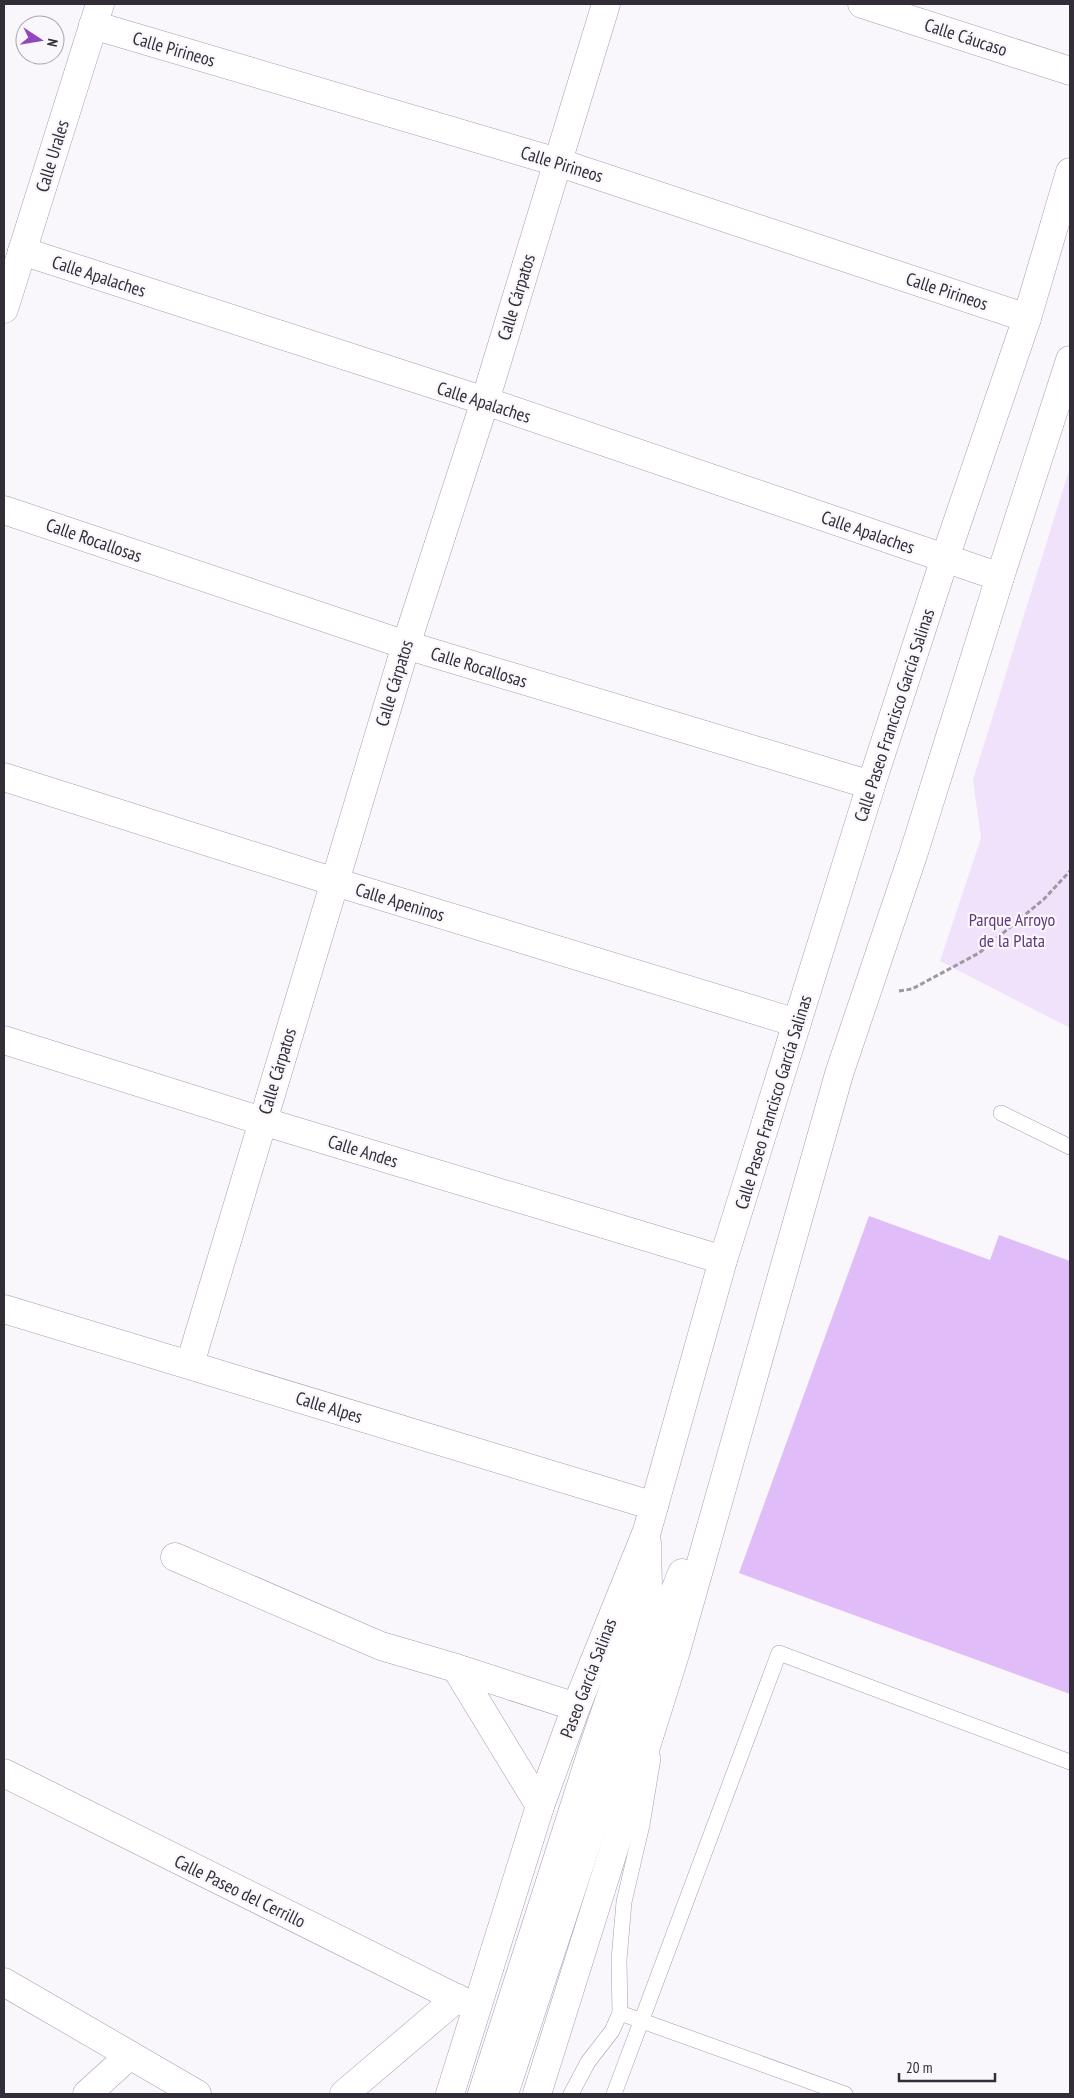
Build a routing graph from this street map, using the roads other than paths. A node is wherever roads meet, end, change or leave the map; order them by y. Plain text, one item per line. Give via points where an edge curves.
1 (606, 4) edge
2 (862, 4) edge
3 (96, 15) edge
4 (1070, 71) edge
5 (557, 162) junction
6 (1070, 172) edge
7 (22, 251) junction
8 (4, 309) edge
9 (1027, 318) junction
10 (1070, 360) edge
11 (485, 401) junction
12 (4, 510) edge
13 (945, 558) junction
14 (1000, 577) junction
15 (406, 645) junction
16 (4, 777) edge
17 (871, 785) junction
18 (334, 882) junction
19 (798, 1023) junction
20 (4, 1040) edge
21 (1001, 1114) dead end
22 (262, 1121) junction
23 (1070, 1147) edge
24 (724, 1260) junction
25 (4, 1309) edge
26 (190, 1364) junction
27 (714, 1515) junction
28 (650, 1519) junction
29 (175, 1557) dead end
30 (456, 1668) junction
31 (658, 1707) junction
32 (576, 1708) junction
33 (1070, 1762) edge
34 (4, 1773) edge
35 (540, 1806) junction
36 (4, 1982) edge
37 (466, 2003) junction
38 (620, 2013) junction
39 (642, 2020) junction
40 (130, 2054) junction
41 (87, 2094) edge
42 (197, 2094) edge
43 (344, 2094) edge
44 (450, 2094) edge
45 (482, 2094) edge
46 (504, 2094) edge
47 (537, 2094) edge
48 (571, 2094) edge
49 (614, 2094) edge
50 (846, 2094) edge

1 - 5 street, Calle Cárpatos
2 - 4 street, Calle Cáucaso
3 - 5 street, Calle Pirineos
3 - 7 street, Calle Urales
5 - 9 street, Calle Pirineos
5 - 11 street, Calle Cárpatos
6 - 9 street, Calle Paseo Francisco García Salinas
7 - 8 street, Calle Urales
7 - 11 street, Calle Apalaches
9 - 13 street, Calle Paseo Francisco García Salinas
10 - 14 street
11 - 13 street, Calle Apalaches
11 - 15 street, Calle Cárpatos
12 - 15 street, Calle Rocallosas
13 - 14 street, Calle Apalaches
13 - 17 street, Calle Paseo Francisco García Salinas
14 - 27 street via 913,855 839,1074
15 - 17 street, Calle Rocallosas
15 - 18 street, Calle Cárpatos
16 - 18 street, Calle Apeninos
17 - 19 street, Calle Paseo Francisco García Salinas
18 - 19 street, Calle Apeninos
18 - 22 street, Calle Cárpatos
19 - 24 street, Calle Paseo Francisco García Salinas
20 - 22 street, Calle Andes
21 - 23 lane
22 - 24 street, Calle Andes
22 - 26 street, Calle Cárpatos
24 - 28 street, Paseo García Salinas
25 - 26 street, Calle Alpes
26 - 28 street, Calle Alpes
27 - 31 street
27 - 46 street via 683,1569 643,1672
28 - 32 street, Paseo García Salinas
28 - 45 street via 648,1588
29 - 30 street via 381,1646
30 - 32 street
30 - 35 street
31 - 38 lane via 650,1781 624,1902 619,1960
31 - 47 street
32 - 35 street, Paseo García Salinas
33 - 39 lane via 779,1653
34 - 37 street, Calle Paseo del Cerrillo
35 - 37 street, Paseo García Salinas
36 - 40 street
37 - 43 street
37 - 44 street, Paseo García Salinas
38 - 39 lane
38 - 48 lane
39 - 49 lane
39 - 50 lane
40 - 41 street
40 - 42 street

